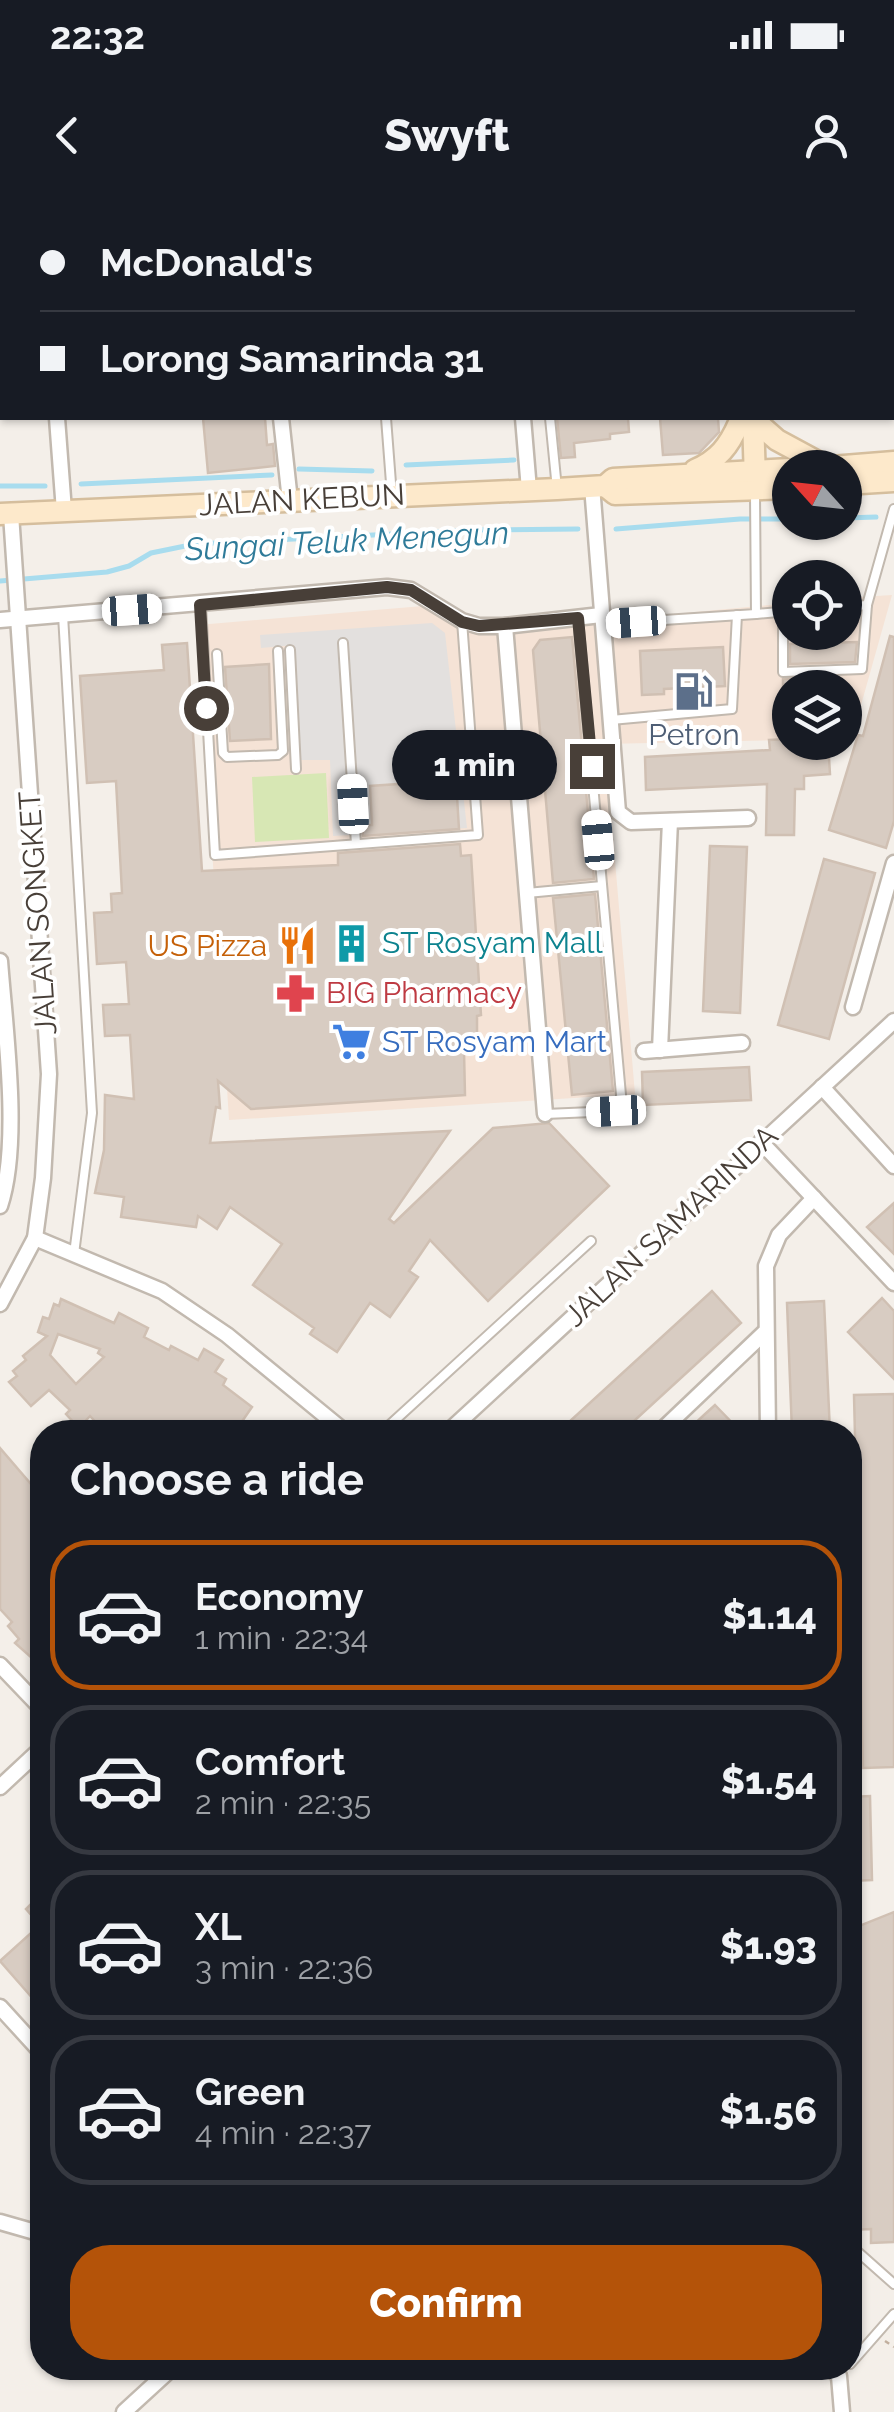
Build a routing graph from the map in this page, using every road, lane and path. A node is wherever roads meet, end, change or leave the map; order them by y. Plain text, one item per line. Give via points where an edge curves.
1 (57, 420) edge
2 (281, 420) edge
3 (386, 420) edge
4 (523, 420) edge
5 (550, 420) edge
6 (745, 420) edge
7 (746, 420) edge
8 (747, 420) edge
9 (796, 450) edge
10 (894, 462) edge
11 (862, 464) edge
12 (687, 474) junction
13 (772, 478) edge
14 (894, 481) edge
15 (862, 483) edge
16 (598, 486) junction
17 (557, 488) junction
18 (772, 488) edge
19 (751, 489) junction
20 (529, 490) junction
21 (392, 496) junction
22 (290, 501) junction
23 (894, 508) edge
24 (64, 512) junction
25 (6, 514) edge
26 (200, 605) junction
27 (862, 605) edge
28 (867, 605) junction
29 (772, 613) edge
30 (756, 614) junction
31 (63, 615) junction
32 (737, 615) junction
33 (18, 618) junction
34 (578, 618) junction
35 (601, 619) junction
36 (0, 620) edge
37 (462, 622) junction
38 (505, 626) junction
39 (343, 643) dead end
40 (278, 650) dead end
41 (290, 650) dead end
42 (784, 650) edge
43 (216, 654) dead end
44 (609, 720) junction
45 (296, 769) dead end
46 (748, 818) dead end
47 (670, 821) junction
48 (356, 844) junction
49 (894, 863) edge
50 (602, 886) junction
51 (526, 893) junction
52 (0, 960) edge
53 (853, 1006) dead end
54 (894, 1020) edge
55 (742, 1043) dead end
56 (660, 1050) junction
57 (644, 1052) dead end
58 (830, 1095) junction
59 (4, 1097) edge
60 (545, 1114) joint
61 (762, 1142) junction
62 (894, 1166) edge
63 (814, 1198) junction
64 (0, 1206) edge
65 (35, 1238) junction
66 (592, 1242) dead end
67 (74, 1254) junction
68 (894, 1284) edge
69 (0, 1304) edge
70 (764, 1333) junction
71 (331, 1420) edge
72 (395, 1420) edge
73 (461, 1420) edge
74 (673, 1420) edge
75 (768, 1420) edge
76 (0, 1664) edge
77 (30, 1695) edge
78 (30, 1762) edge
79 (0, 1787) edge
80 (0, 2007) edge
81 (30, 2040) edge
82 (0, 2222) edge
83 (30, 2231) edge
84 (862, 2256) edge
85 (894, 2284) edge
86 (894, 2314) edge
87 (862, 2348) edge
88 (159, 2380) edge
89 (842, 2380) edge
90 (124, 2412) edge
91 (842, 2412) edge

1 - 24 street
2 - 22 street
3 - 21 lane
4 - 20 street
5 - 17 lane
6 - 12 main road via 714,462
7 - 19 main road
8 - 9 main road
10 - 11 main road
12 - 16 main road, JALAN KEBUN via 613,478
12 - 19 main road, JALAN KEBUN
13 - 19 main road, JALAN KEBUN
14 - 15 main road
16 - 17 main road, JALAN KEBUN
16 - 19 main road, JALAN KEBUN via 615,494
16 - 35 street
17 - 20 main road, JALAN KEBUN
18 - 19 main road, JALAN KEBUN
19 - 30 lane
20 - 21 main road, JALAN KEBUN
21 - 22 main road, JALAN KEBUN
22 - 24 main road, JALAN KEBUN
23 - 28 lane
24 - 25 main road, JALAN KEBUN
25 - 33 street, JALAN SONGKET
26 - 31 street
26 - 37 street via 387,587 411,590
26 - 48 lane via 215,856
27 - 28 lane
28 - 42 lane via 862,668 783,672
29 - 30 lane
30 - 32 lane
31 - 33 street
31 - 67 lane, JALAN SONGKET via 92,1112
32 - 35 lane
32 - 44 lane via 732,709
33 - 36 street
33 - 65 street, JALAN SONGKET via 49,1074
34 - 35 street
34 - 38 street
34 - 50 lane
35 - 44 street
37 - 38 street
37 - 48 lane via 478,835
38 - 51 street
39 - 48 lane
40 - 43 lane via 278,755 223,753
41 - 45 lane
44 - 47 street via 615,806 631,822
46 - 47 street
47 - 56 street
49 - 53 street
50 - 51 lane
50 - 60 lane via 622,1106
51 - 60 street
52 - 59 street, JALAN SONGKET
54 - 58 street, JALAN SAMARINDA
55 - 56 street
56 - 57 street
58 - 61 street, JALAN SAMARINDA
58 - 62 street
59 - 64 street, JALAN SONGKET via 6,1186
61 - 63 street
61 - 73 street, JALAN SAMARINDA
63 - 68 street
63 - 70 street via 770,1250
65 - 67 street
65 - 69 street, JALAN SONGKET
66 - 72 lane
67 - 71 street via 162,1291 228,1335
70 - 74 street
70 - 75 street
76 - 77 street
78 - 79 street
80 - 81 street
82 - 83 street
84 - 85 lane
86 - 87 lane
88 - 90 street
89 - 91 street

